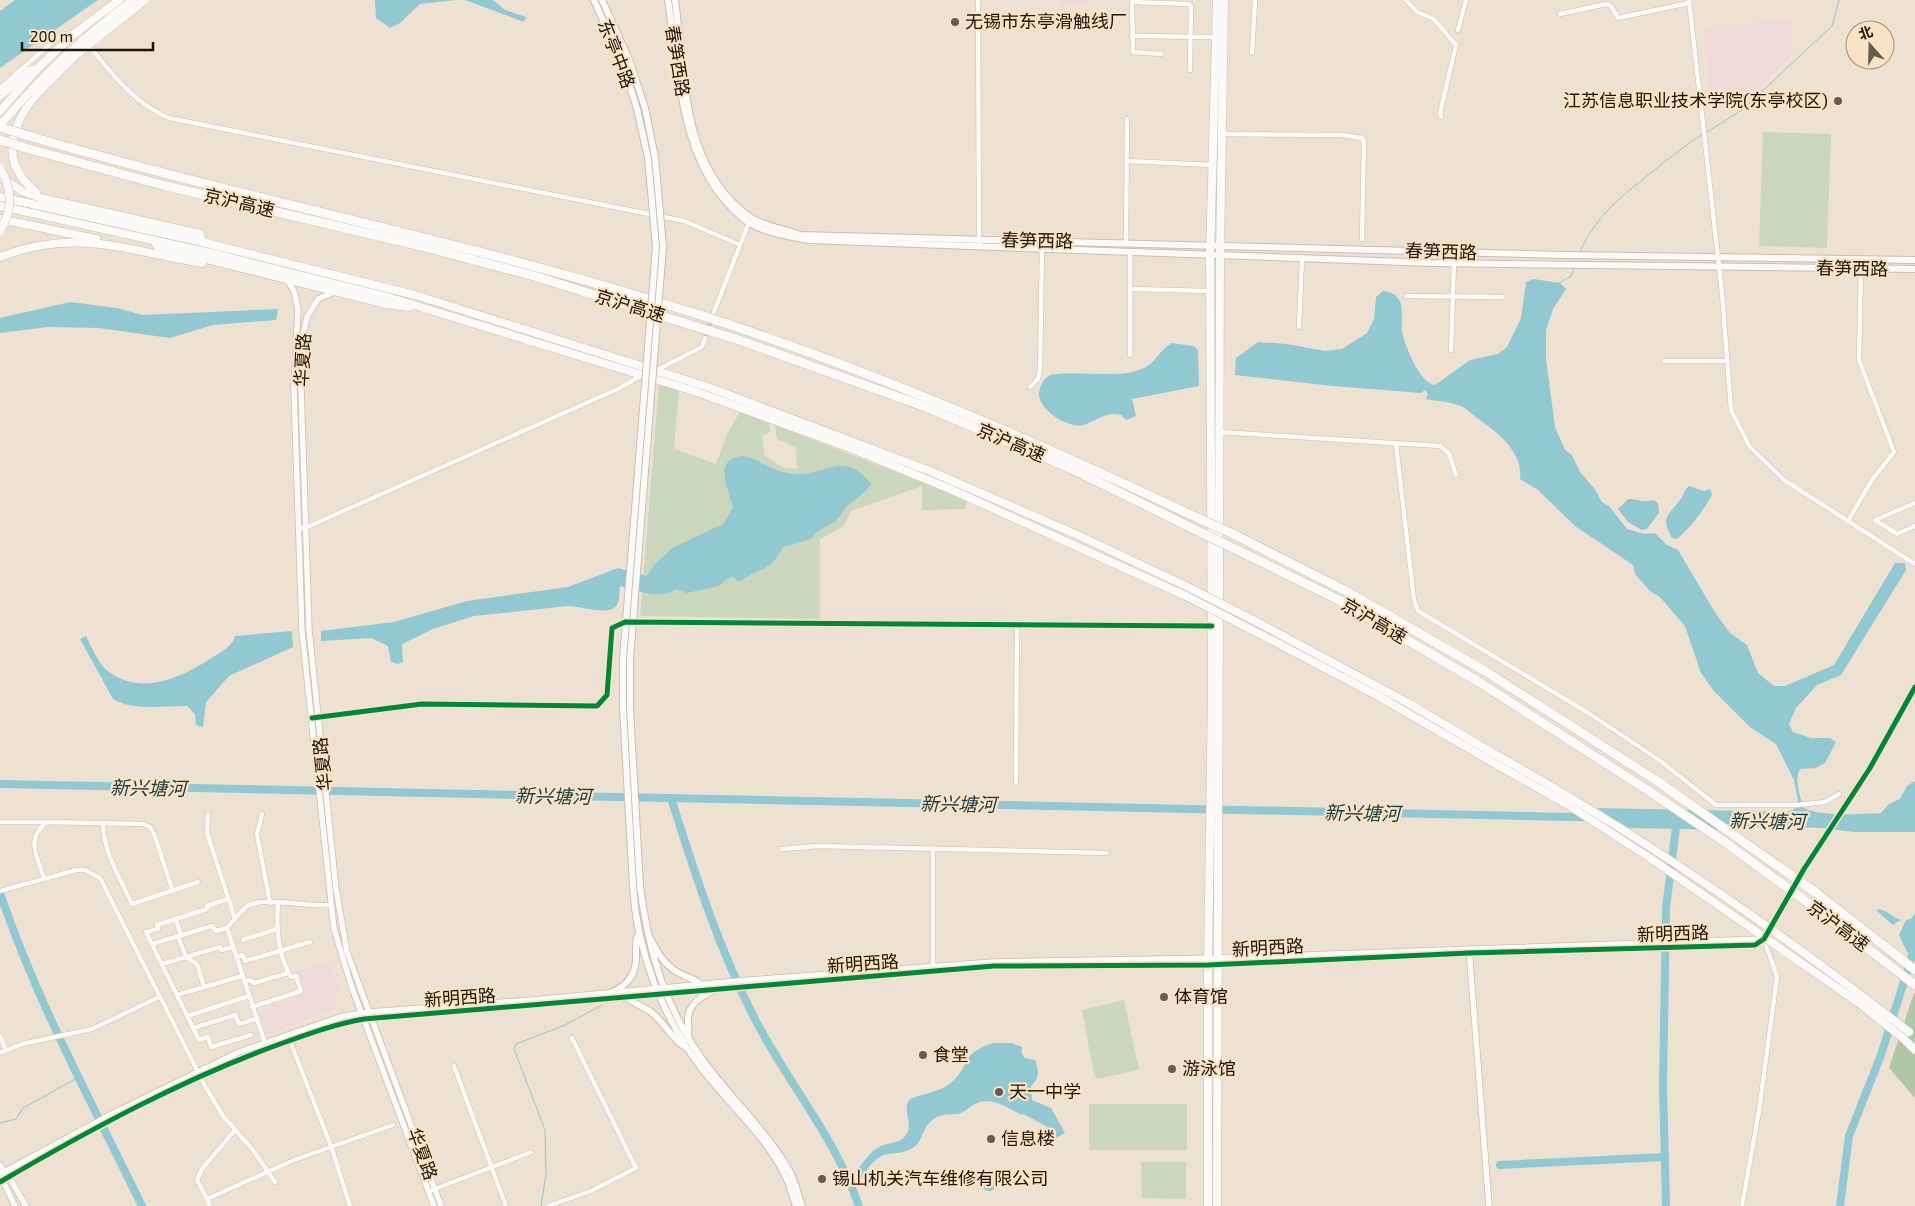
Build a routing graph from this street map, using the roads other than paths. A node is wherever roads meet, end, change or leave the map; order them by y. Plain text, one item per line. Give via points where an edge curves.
1 (119, 0) edge
2 (132, 0) edge
3 (145, 0) edge
4 (594, 0) edge
5 (602, 0) edge
6 (668, 0) edge
7 (675, 0) edge
8 (978, 0) edge
9 (1217, 0) edge
10 (1224, 0) edge
11 (1255, 0) edge
12 (1406, 0) edge
13 (1466, 0) edge
14 (1132, 1) edge
15 (1689, 1) edge
16 (1560, 14) dead end
17 (1458, 30) dead end
18 (1132, 36) junction
19 (1191, 36) junction
20 (1216, 38) junction
21 (1252, 53) dead end
22 (1161, 54) dead end
23 (37, 70) junction
24 (1190, 70) dead end
25 (0, 88) edge
26 (0, 96) edge
27 (0, 110) edge
28 (1441, 116) dead end
29 (1128, 118) dead end
30 (0, 126) edge
31 (1222, 134) junction
32 (0, 140) edge
33 (1128, 161) junction
34 (1212, 165) junction
35 (0, 168) edge
36 (0, 177) edge
37 (0, 197) edge
38 (46, 198) junction
39 (0, 206) edge
40 (0, 219) edge
41 (750, 220) junction
42 (0, 231) edge
43 (1362, 239) dead end
44 (153, 240) junction
45 (202, 242) junction
46 (979, 243) junction
47 (1126, 243) junction
48 (738, 244) junction
49 (1220, 244) junction
50 (1210, 245) junction
51 (1042, 249) junction
52 (1409, 251) junction
53 (145, 252) junction
54 (1130, 252) junction
55 (1210, 255) junction
56 (0, 256) edge
57 (1220, 256) junction
58 (1302, 258) junction
59 (1718, 258) junction
60 (1915, 260) edge
61 (1408, 262) junction
62 (1454, 263) junction
63 (231, 266) junction
64 (1720, 267) junction
65 (1861, 269) junction
66 (1915, 269) edge
67 (287, 280) junction
68 (1130, 288) junction
69 (1210, 291) junction
70 (337, 292) junction
71 (1406, 296) dead end
72 (1453, 296) junction
73 (1503, 297) dead end
74 (429, 309) junction
75 (714, 312) tunnel mouth
76 (1299, 327) dead end
77 (705, 338) tunnel mouth
78 (1451, 350) dead end
79 (1130, 355) dead end
80 (1664, 361) dead end
81 (1727, 361) junction
82 (657, 370) junction
83 (641, 375) junction
84 (1030, 387) dead end
85 (1219, 432) junction
86 (1396, 444) junction
87 (1456, 475) dead end
88 (1915, 503) edge
89 (1848, 521) junction
90 (1915, 526) edge
91 (302, 528) junction
92 (1915, 564) edge
93 (1018, 624) junction
94 (1212, 626) junction
95 (1915, 687) edge
96 (315, 718) junction
97 (1489, 756) junction
98 (321, 775) junction
99 (1016, 782) dead end
100 (1838, 794) dead end
101 (208, 814) dead end
102 (262, 814) dead end
103 (0, 822) edge
104 (47, 822) junction
105 (103, 823) junction
106 (782, 849) dead end
107 (933, 850) junction
108 (1107, 853) dead end
109 (44, 878) junction
110 (198, 882) dead end
111 (636, 886) junction
112 (172, 890) junction
113 (0, 891) edge
114 (228, 899) junction
115 (270, 903) junction
116 (278, 903) junction
117 (331, 905) junction
118 (235, 919) junction
119 (176, 920) junction
120 (645, 926) junction
121 (227, 928) junction
122 (276, 929) junction
123 (638, 934) junction
124 (180, 936) junction
125 (1764, 939) junction
126 (243, 940) dead end
127 (310, 942) dead end
128 (152, 944) junction
129 (233, 947) junction
130 (1469, 950) junction
131 (186, 957) junction
132 (236, 957) junction
133 (1218, 961) junction
134 (1208, 962) junction
135 (162, 964) junction
136 (933, 966) junction
137 (1915, 970) edge
138 (288, 973) junction
139 (243, 978) junction
140 (750, 983) junction
141 (701, 985) junction
142 (1915, 985) edge
143 (204, 987) junction
144 (714, 990) junction
145 (662, 992) junction
146 (610, 993) junction
147 (177, 995) junction
148 (249, 996) junction
149 (160, 997) junction
150 (626, 997) junction
151 (252, 1007) junction
152 (370, 1012) junction
153 (188, 1016) junction
154 (363, 1016) junction
155 (373, 1018) junction
156 (256, 1019) junction
157 (194, 1028) junction
158 (251, 1035) dead end
159 (1912, 1035) edge
160 (0, 1036) edge
161 (572, 1038) dead end
162 (688, 1038) junction
163 (290, 1041) junction
164 (265, 1043) junction
165 (688, 1049) junction
166 (6, 1050) junction
167 (1915, 1050) edge
168 (0, 1053) edge
169 (454, 1066) dead end
170 (199, 1074) junction
171 (112, 1118) junction
172 (393, 1125) dead end
173 (235, 1130) junction
174 (331, 1146) junction
175 (532, 1152) dead end
176 (0, 1165) edge
177 (491, 1167) junction
178 (268, 1172) junction
179 (10, 1176) junction
180 (1, 1178) edge
181 (275, 1182) dead end
182 (435, 1188) junction
183 (428, 1191) junction
184 (207, 1199) junction
185 (15, 1206) edge
186 (26, 1206) edge
187 (210, 1206) edge
188 (350, 1206) edge
189 (434, 1206) edge
190 (442, 1206) edge
191 (506, 1206) edge
192 (548, 1206) edge
193 (796, 1206) edge
194 (802, 1206) edge
195 (1208, 1206) edge
196 (1217, 1206) edge
197 (1489, 1206) edge
198 (1742, 1206) edge

1 - 23 main road, bridge via 74,34
2 - 30 main road, bridge via 91,31 41,79
3 - 38 main road, bridge via 77,54 37,94 13,125 7,152 17,177
4 - 111 main road, 东亭中路, bridge via 623,65 636,109 648,158 656,247 623,659 623,709
5 - 111 main road, 东亭中路, bridge via 630,62 645,108 655,157 663,247 630,659
6 - 41 main road, 春笋西路 via 687,123 699,163 725,202
7 - 41 main road, 春笋西路 via 698,148 709,174
8 - 46 street
9 - 20 main road
10 - 31 main road
11 - 21 street
12 - 28 street via 1418,12 1434,19 1456,45
13 - 17 street
14 - 18 street
14 - 19 street via 1189,4
15 - 16 street via 1618,18 1606,4
15 - 59 street
18 - 19 street
18 - 22 street via 1132,52
19 - 20 street
19 - 24 street
20 - 34 main road
23 - 26 main road via 29,71
23 - 27 main road
25 - 48 street via 57,38 72,32 79,34 139,100 152,111 169,118 684,221
29 - 33 street
30 - 137 highway, 京沪高速, bridge via 115,161 440,242 646,298 791,346 941,403 1228,532 1346,591 1477,666 1657,780 1815,892
31 - 43 street via 1362,138
31 - 49 main road
32 - 142 highway, 京沪高速, bridge via 166,186 534,276 739,340 962,423 1072,469 1337,599 1479,682 1722,840
33 - 34 street
33 - 47 street
34 - 50 main road
35 - 42 main road, bridge via 10,194 9,211
36 - 38 main road via 22,191
37 - 45 main road
38 - 45 main road via 200,234
39 - 44 main road
40 - 53 main road
41 - 46 main road, 春笋西路 via 774,233 808,240
41 - 48 street
44 - 63 main road via 158,247
44 - 74 main road
45 - 82 main road via 415,295
46 - 47 main road, 春笋西路
46 - 51 main road, 春笋西路
47 - 50 main road, 春笋西路
48 - 75 street
49 - 50 main road, 春笋西路
49 - 52 main road, 春笋西路
49 - 57 main road
50 - 55 main road
51 - 54 main road, 春笋西路
51 - 84 street via 1040,369 1038,378
52 - 59 main road, 春笋西路
52 - 61 main road
53 - 56 main road via 91,242 62,241 37,244
53 - 63 main road
54 - 55 main road, 春笋西路
54 - 68 street
55 - 57 main road, 春笋西路
55 - 69 main road
57 - 58 main road, 春笋西路
57 - 85 main road
58 - 61 main road, 春笋西路
58 - 76 street
59 - 60 main road, 春笋西路
59 - 64 street
61 - 62 main road, 春笋西路
62 - 64 main road, 春笋西路
62 - 72 street
63 - 67 main road
64 - 65 main road, 春笋西路
64 - 81 street
65 - 66 main road, 春笋西路
65 - 89 street via 1859,360 1894,452 1872,480
67 - 70 main road
67 - 91 street, 华夏路 via 294,291 298,309 294,389
68 - 69 street
68 - 79 street
69 - 94 main road
70 - 74 main road via 386,304
70 - 91 street, 华夏路 via 318,299 307,317 303,335
71 - 72 street
72 - 73 street
72 - 78 street
74 - 83 main road
77 - 82 street via 702,347
80 - 81 street
81 - 89 street via 1731,410 1750,447 1784,480
82 - 83 street
82 - 97 main road, bridge via 708,386 930,471 1073,533 1257,622 1410,704
83 - 91 street via 620,388
83 - 97 main road, bridge via 697,392 950,489 1186,596
85 - 86 street
85 - 133 main road
86 - 87 street via 1444,448 1449,453
86 - 100 street via 1414,600 1418,611 1590,714 1659,760 1716,805 1797,805 1825,802
88 - 90 street via 1875,520 1897,534
89 - 92 street
91 - 96 street, 华夏路 via 302,631
93 - 94 street
93 - 96 street via 625,622 612,628 607,694 597,706 422,704
93 - 99 street
94 - 134 main road
95 - 125 street via 1846,808 1804,869
96 - 98 street, 华夏路
97 - 159 main road, bridge via 1569,795 1654,850 1854,989
97 - 167 main road, bridge via 1650,858 1859,1003
98 - 117 street, 华夏路 via 320,802
98 - 152 street, 华夏路 via 342,928 347,952
101 - 114 street via 208,834
102 - 115 street via 257,834
103 - 104 street
104 - 105 street
104 - 109 street via 33,842
105 - 112 street via 143,824 150,828
105 - 112 street via 103,836 132,904
106 - 107 street via 818,846
107 - 108 street
107 - 136 street
109 - 113 street
109 - 149 street via 76,870 85,870 100,878
110 - 112 street
111 - 120 main road
111 - 123 main road
114 - 118 street
114 - 119 street
115 - 116 street
115 - 118 street via 246,906
116 - 117 street
116 - 122 street
117 - 154 street, 华夏路 via 340,954
118 - 121 street
119 - 124 street
119 - 128 street via 146,932
120 - 141 main road via 666,964
120 - 145 main road
121 - 124 street via 216,931 212,926
121 - 129 street
122 - 126 street
122 - 138 street
123 - 145 main road
123 - 146 main road via 636,966 631,979
124 - 128 street
124 - 131 street
125 - 130 street, 新明西路
125 - 198 street via 1776,977 1759,1111
127 - 132 street via 245,961 243,955
128 - 135 street
129 - 131 street via 222,950 220,946
129 - 132 street
130 - 133 street, 新明西路
130 - 197 street
131 - 135 street
131 - 143 street via 197,964
132 - 139 street
133 - 134 street, 新明西路
133 - 196 main road
134 - 136 street, 新明西路 via 994,962
134 - 140 street, 新明西路 via 994,966
134 - 195 main road
135 - 147 street
136 - 140 street, 新明西路
138 - 139 street via 254,983
138 - 151 street via 291,977 296,976 301,991
139 - 143 street
139 - 148 street
140 - 141 street, 新明西路
140 - 144 street, 新明西路
141 - 145 street, 新明西路
143 - 147 street
144 - 145 street, 新明西路
144 - 162 main road via 692,1006
145 - 146 street, 新明西路
145 - 150 street, 新明西路
145 - 162 main road
145 - 165 main road via 676,1031
146 - 152 street, 新明西路
147 - 153 street
148 - 151 street
148 - 153 street
149 - 166 street via 92,1029
149 - 170 street
150 - 155 street, 新明西路
150 - 165 main road via 651,1012 675,1040
151 - 156 street
152 - 154 street, 新明西路
152 - 155 street, 华夏路
153 - 157 street
154 - 155 street, 新明西路
154 - 163 street, 新明西路
154 - 164 street, 新明西路 via 343,1016
154 - 183 street, 华夏路
155 - 182 street, 华夏路
156 - 157 street via 238,1024 235,1015
156 - 164 street
157 - 158 street via 199,1040 208,1037 211,1047
160 - 166 street
161 - 192 street via 636,1168 592,1191
162 - 194 main road via 769,1138 791,1175
163 - 170 street, 新明西路
163 - 174 street
164 - 170 street, 新明西路
165 - 193 main road via 764,1142 786,1178
166 - 168 street
169 - 177 street
170 - 171 street, 新明西路
170 - 173 street via 223,1116
171 - 179 street, 新明西路 via 95,1131
171 - 180 street, 新明西路 via 92,1124
172 - 174 street
173 - 178 street
173 - 184 street via 202,1169 197,1180
174 - 178 street
174 - 188 street
175 - 177 street
176 - 180 street
177 - 182 street
177 - 191 street
178 - 181 street
178 - 184 street
179 - 180 street
179 - 186 street
180 - 185 street
182 - 183 street
182 - 190 street, 华夏路
183 - 189 street, 华夏路
184 - 187 street

